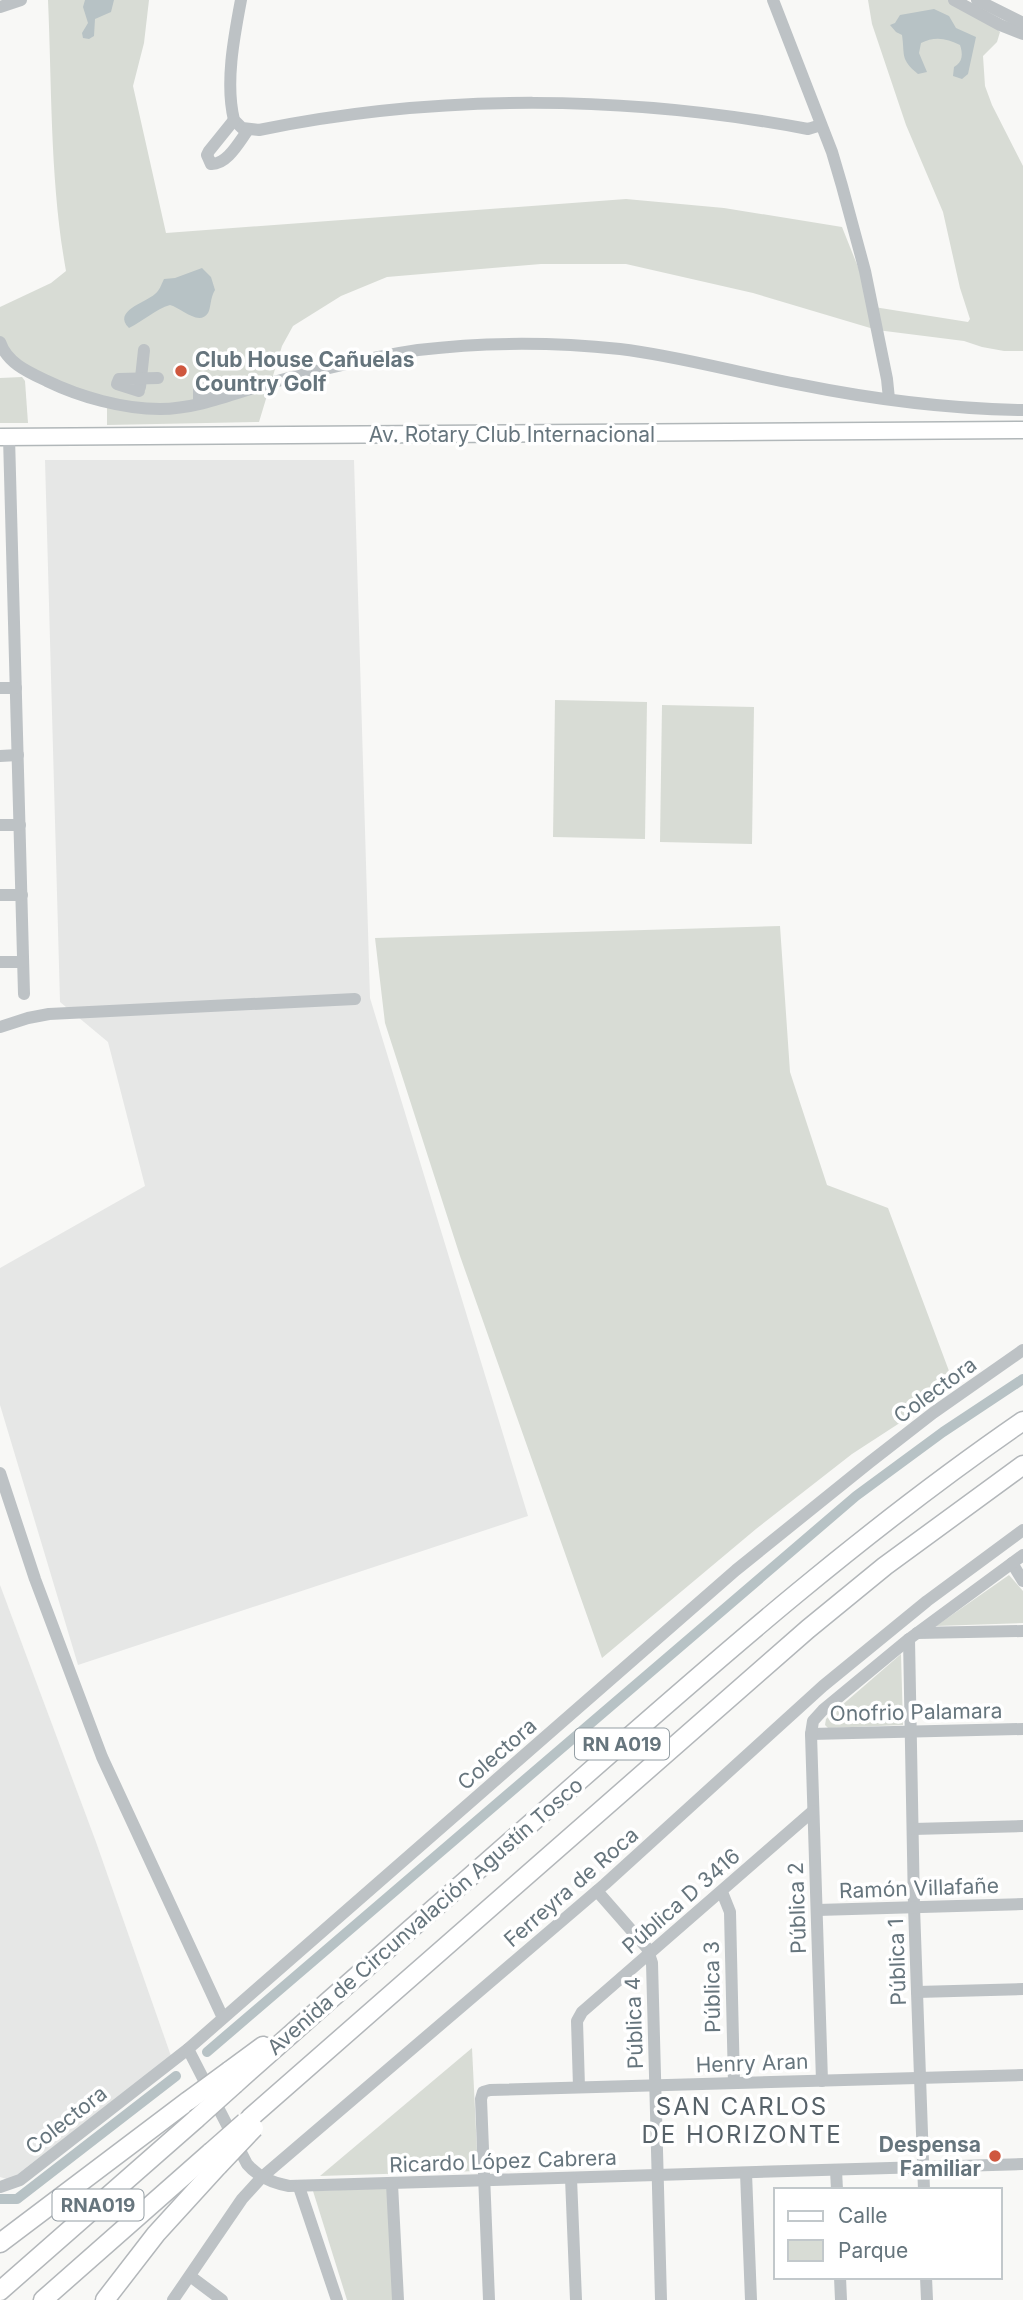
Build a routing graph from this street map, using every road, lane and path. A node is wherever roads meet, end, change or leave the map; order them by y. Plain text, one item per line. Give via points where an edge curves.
1 (21, 0) edge
2 (241, 0) edge
3 (773, 0) edge
4 (954, 0) edge
5 (977, 0) edge
6 (0, 7) edge
7 (1023, 23) edge
8 (1023, 34) edge
9 (234, 120) junction
10 (821, 125) junction
11 (248, 130) junction
12 (1, 348) edge
13 (144, 350) dead end
14 (158, 378) dead end
15 (140, 385) junction
16 (889, 399) junction
17 (135, 407) junction
18 (1023, 410) edge
19 (1023, 429) edge
20 (4, 437) edge
21 (5, 485) edge
22 (6, 553) edge
23 (7, 621) edge
24 (0, 688) edge
25 (16, 688) junction
26 (18, 755) junction
27 (0, 756) edge
28 (0, 825) edge
29 (20, 825) junction
30 (0, 895) edge
31 (22, 895) junction
32 (0, 962) edge
33 (23, 962) junction
34 (24, 994) dead end
35 (355, 999) dead end
36 (0, 1027) edge
37 (1023, 1350) edge
38 (1023, 1421) edge
39 (1023, 1465) edge
40 (0, 1473) edge
41 (1023, 1530) edge
42 (1018, 1559) edge
43 (1023, 1581) edge
44 (1023, 1631) edge
45 (913, 1636) junction
46 (1023, 1729) edge
47 (911, 1732) junction
48 (811, 1734) junction
49 (813, 1811) junction
50 (1023, 1826) edge
51 (913, 1829) junction
52 (597, 1891) junction
53 (722, 1892) junction
54 (1023, 1904) edge
55 (914, 1907) junction
56 (817, 1910) junction
57 (650, 1953) junction
58 (1023, 1989) edge
59 (917, 1992) junction
60 (223, 2018) junction
61 (188, 2049) junction
62 (1023, 2075) edge
63 (232, 2078) junction
64 (920, 2078) junction
65 (822, 2081) junction
66 (734, 2083) junction
67 (655, 2085) junction
68 (579, 2087) junction
69 (252, 2123) joint
70 (214, 2159) junction
71 (1023, 2164) edge
72 (924, 2167) junction
73 (836, 2170) junction
74 (746, 2172) junction
75 (658, 2175) junction
76 (262, 2177) junction
77 (571, 2178) junction
78 (485, 2181) junction
79 (392, 2184) junction
80 (0, 2187) edge
81 (299, 2187) junction
82 (837, 2188) edge
83 (924, 2188) edge
84 (0, 2243) edge
85 (190, 2276) junction
86 (840, 2279) edge
87 (926, 2279) edge
88 (0, 2291) edge
89 (43, 2300) edge
90 (105, 2300) edge
91 (173, 2300) edge
92 (222, 2300) edge
93 (337, 2300) edge
94 (398, 2300) edge
95 (489, 2300) edge
96 (576, 2300) edge
97 (661, 2300) edge
98 (751, 2300) edge
99 (841, 2300) edge
100 (927, 2300) edge

1 - 6 street
2 - 9 street via 232,83
3 - 10 street
4 - 8 street
5 - 7 street
9 - 11 street
9 - 11 street via 209,151 211,164 220,163
10 - 11 street via 808,129 643,107 511,104 415,108
10 - 16 street via 853,224
12 - 17 street via 22,368 51,383
13 - 15 street
14 - 15 street
15 - 17 street
16 - 17 street via 619,349 495,345 379,356 160,409
16 - 18 street
19 - 20 main road, Av. Rotary Club Internacional
20 - 21 street
21 - 22 street
22 - 23 street
23 - 25 street
24 - 25 street
25 - 26 street
26 - 27 street
26 - 29 street
28 - 29 street
29 - 31 street
30 - 31 street
31 - 33 street
32 - 33 street
33 - 34 street
35 - 36 street via 49,1014
37 - 60 street, Colectora via 933,1413 736,1570
38 - 63 highway, Avenida de Circunvalación Agustín Tosco / RN A019 via 819,1573 322,2008
39 - 69 highway, Avenida de Circunvalación Agustín Tosco / RN A019 via 846,1597 446,1946
40 - 60 street via 102,1757
41 - 52 street, Ferreyra de Roca via 823,1686
42 - 43 street
42 - 45 street
44 - 45 street
45 - 47 street, Pública 1
45 - 48 street via 823,1710 813,1721
46 - 47 street, Onofrio Palamara
47 - 48 street, Onofrio Palamara
47 - 51 street, Pública 1
48 - 49 street, Pública 2
49 - 53 street, Pública D 3416
49 - 56 street, Pública 2
50 - 51 street
51 - 55 street, Pública 1
52 - 57 street, Pública 4
52 - 76 street, Ferreyra de Roca
53 - 57 street, Pública D 3416
53 - 66 street, Pública 3 via 730,1912
54 - 55 street, Ramón Villafañe
55 - 56 street, Ramón Villafañe
55 - 59 street, Pública 1
56 - 65 street, Pública 2
57 - 67 street, Pública 4
57 - 68 street, Pública D 3416 via 577,2021
58 - 59 street
59 - 64 street, Pública 1
60 - 61 street, Colectora
61 - 76 street via 244,2159
61 - 80 street, Colectora via 20,2180
62 - 64 street, Henry Aran
63 - 84 highway, bridge via 188,2101
63 - 88 highway, RNA019, bridge via 196,2119
64 - 65 street, Henry Aran
64 - 72 street, Pública 1
65 - 66 street, Henry Aran
66 - 67 street, Henry Aran
67 - 68 street, Henry Aran
67 - 75 street, Pública 4
68 - 78 street, Henry Aran via 483,2092
69 - 70 highway, Avenida de Circunvalación Agustín Tosco / RNA019, bridge
70 - 89 highway, Avenida de Circunvalación Agustín Tosco / RNA019
70 - 90 highway
71 - 72 street, Ricardo López Cabrera
72 - 73 street, Ricardo López Cabrera
72 - 83 street, Pública 1
73 - 74 street, Ricardo López Cabrera
73 - 82 street
74 - 75 street, Ricardo López Cabrera
74 - 98 street
75 - 77 street, Ricardo López Cabrera
75 - 97 street, Pública 4
76 - 81 street, Ricardo López Cabrera
76 - 85 street, Ferreyra de Roca
77 - 78 street, Ricardo López Cabrera
77 - 96 street
78 - 79 street, Ricardo López Cabrera
78 - 95 street
79 - 81 street, Ricardo López Cabrera
79 - 94 street
81 - 93 street
85 - 91 street, Ferreyra de Roca
85 - 92 street
86 - 99 street
87 - 100 street

